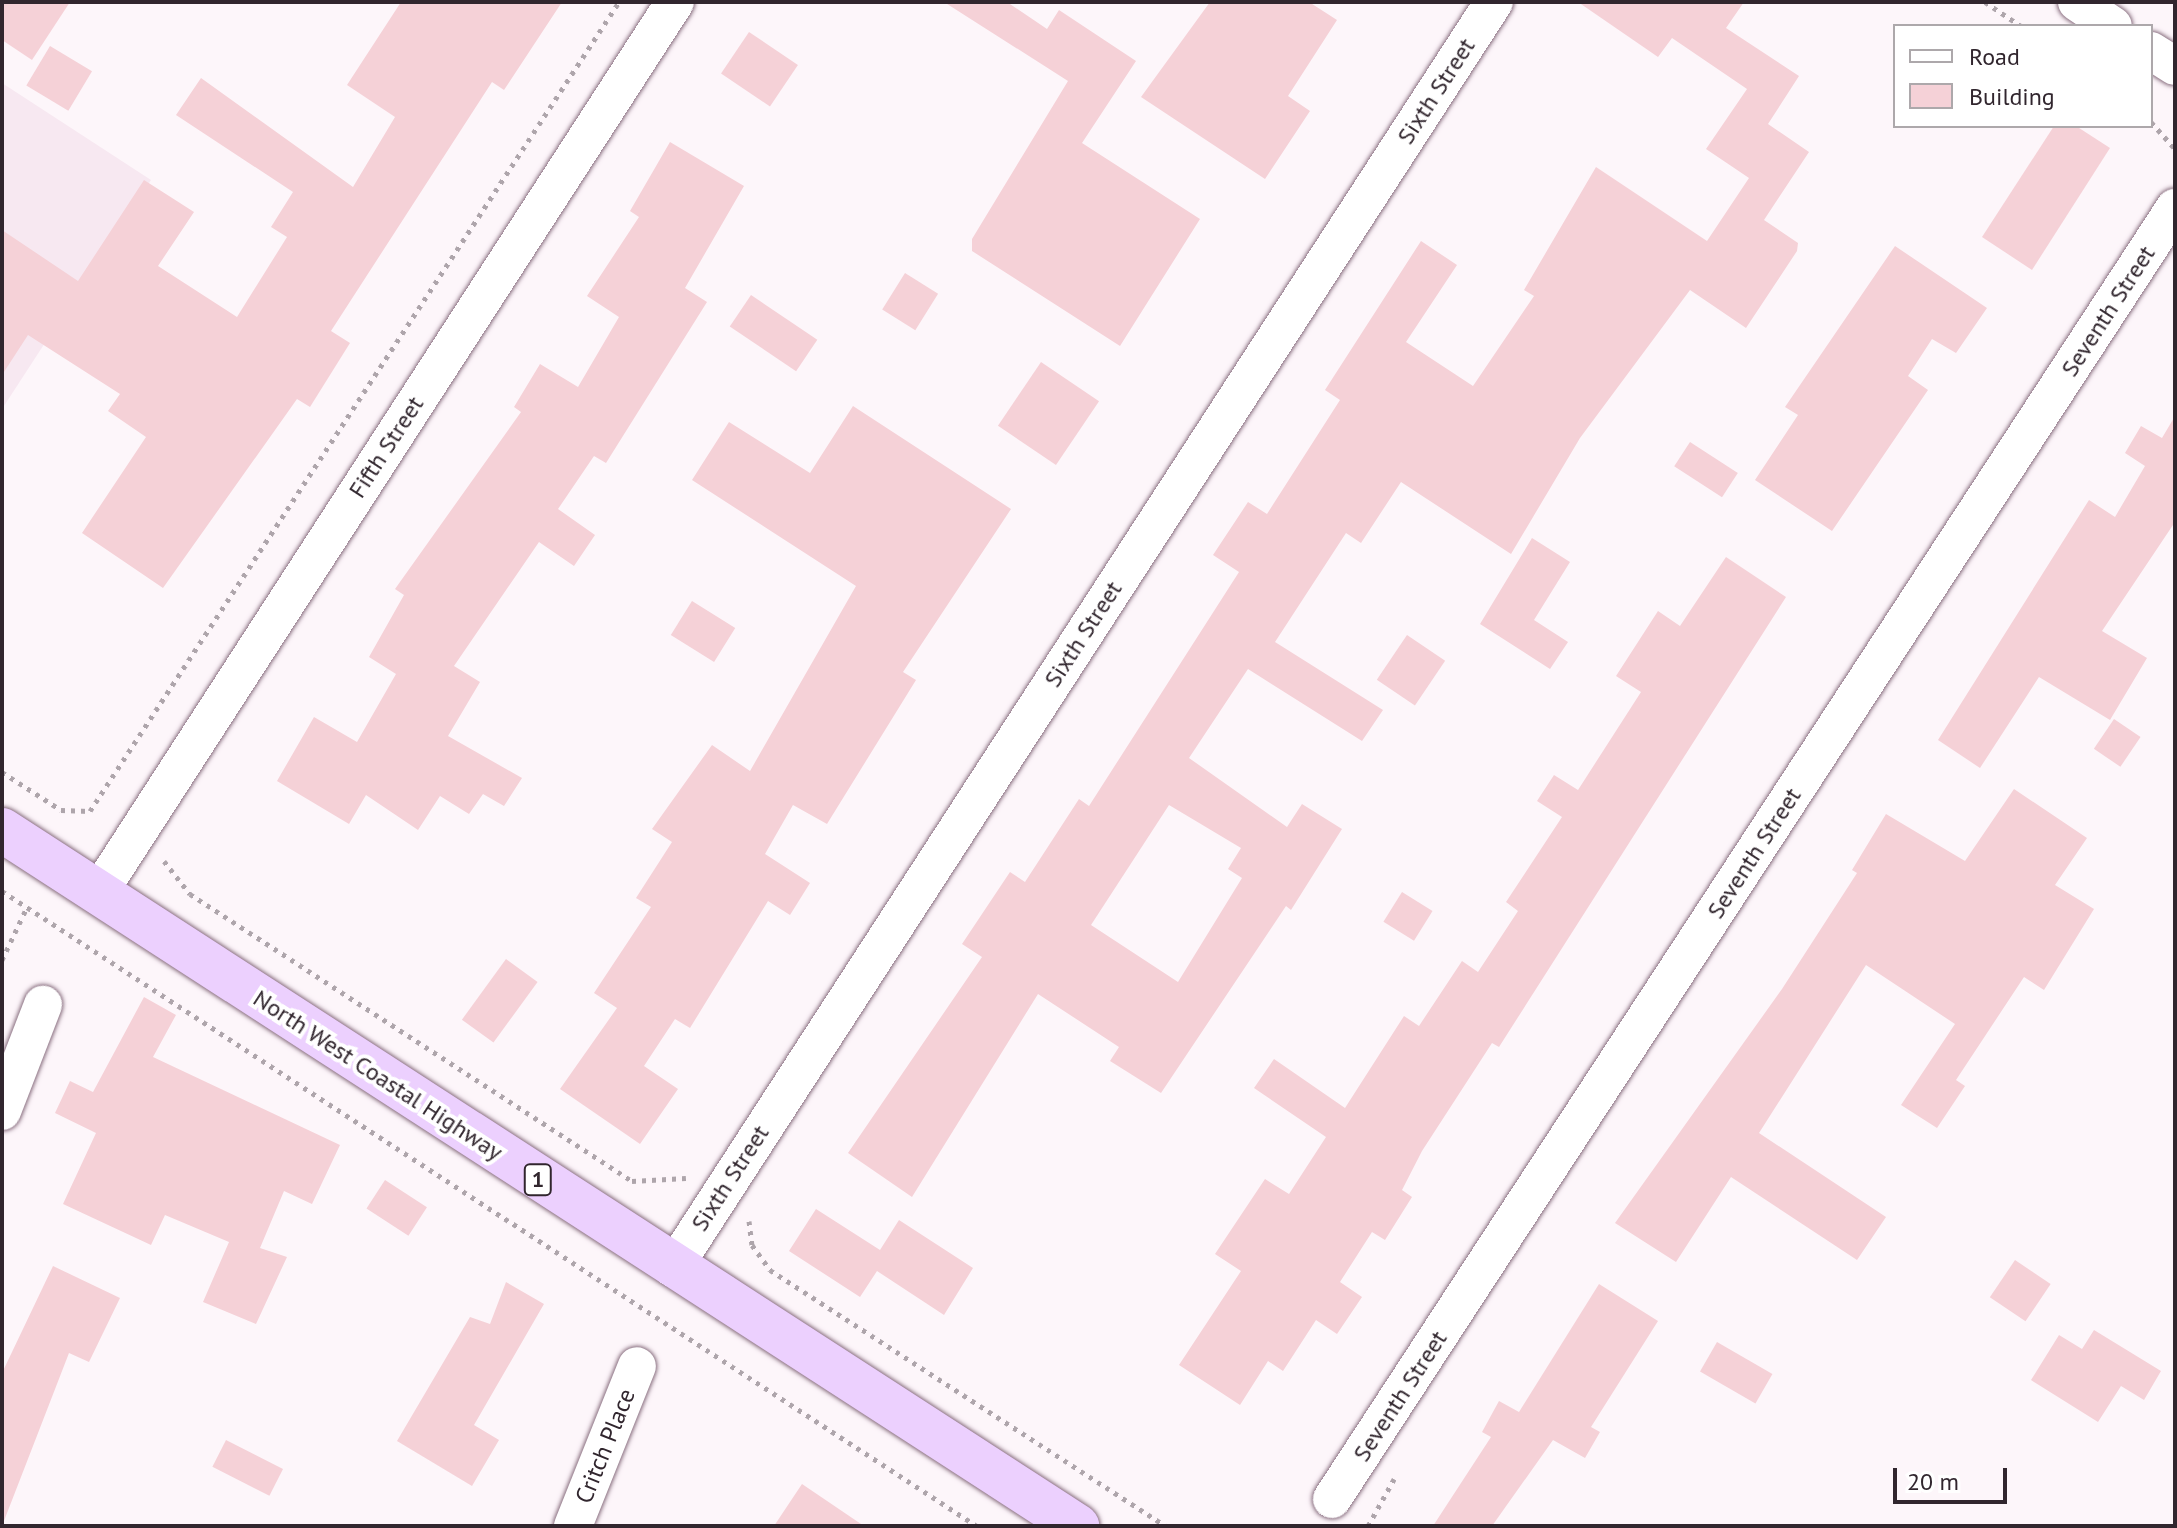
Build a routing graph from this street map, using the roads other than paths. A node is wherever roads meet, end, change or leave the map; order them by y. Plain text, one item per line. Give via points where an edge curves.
1 (675, 2) edge
2 (1494, 2) edge
3 (2077, 2) edge
4 (2110, 24) edge
5 (2153, 52) edge
6 (2175, 66) edge
7 (2175, 208) edge
8 (2, 830) edge
9 (99, 892) junction
10 (43, 1005) dead end
11 (2, 1111) edge
12 (673, 1268) junction
13 (637, 1366) dead end
14 (1332, 1499) dead end
15 (573, 1526) edge
16 (1077, 1526) edge

1 - 9 street, Fifth Street
2 - 12 street, Sixth Street
3 - 4 street
5 - 6 street
7 - 14 street, Seventh Street
8 - 9 highway, North West Coastal Highway / 1
9 - 12 highway, North West Coastal Highway / 1
10 - 11 street
12 - 16 highway, North West Coastal Highway / 1
13 - 15 street, Critch Place

